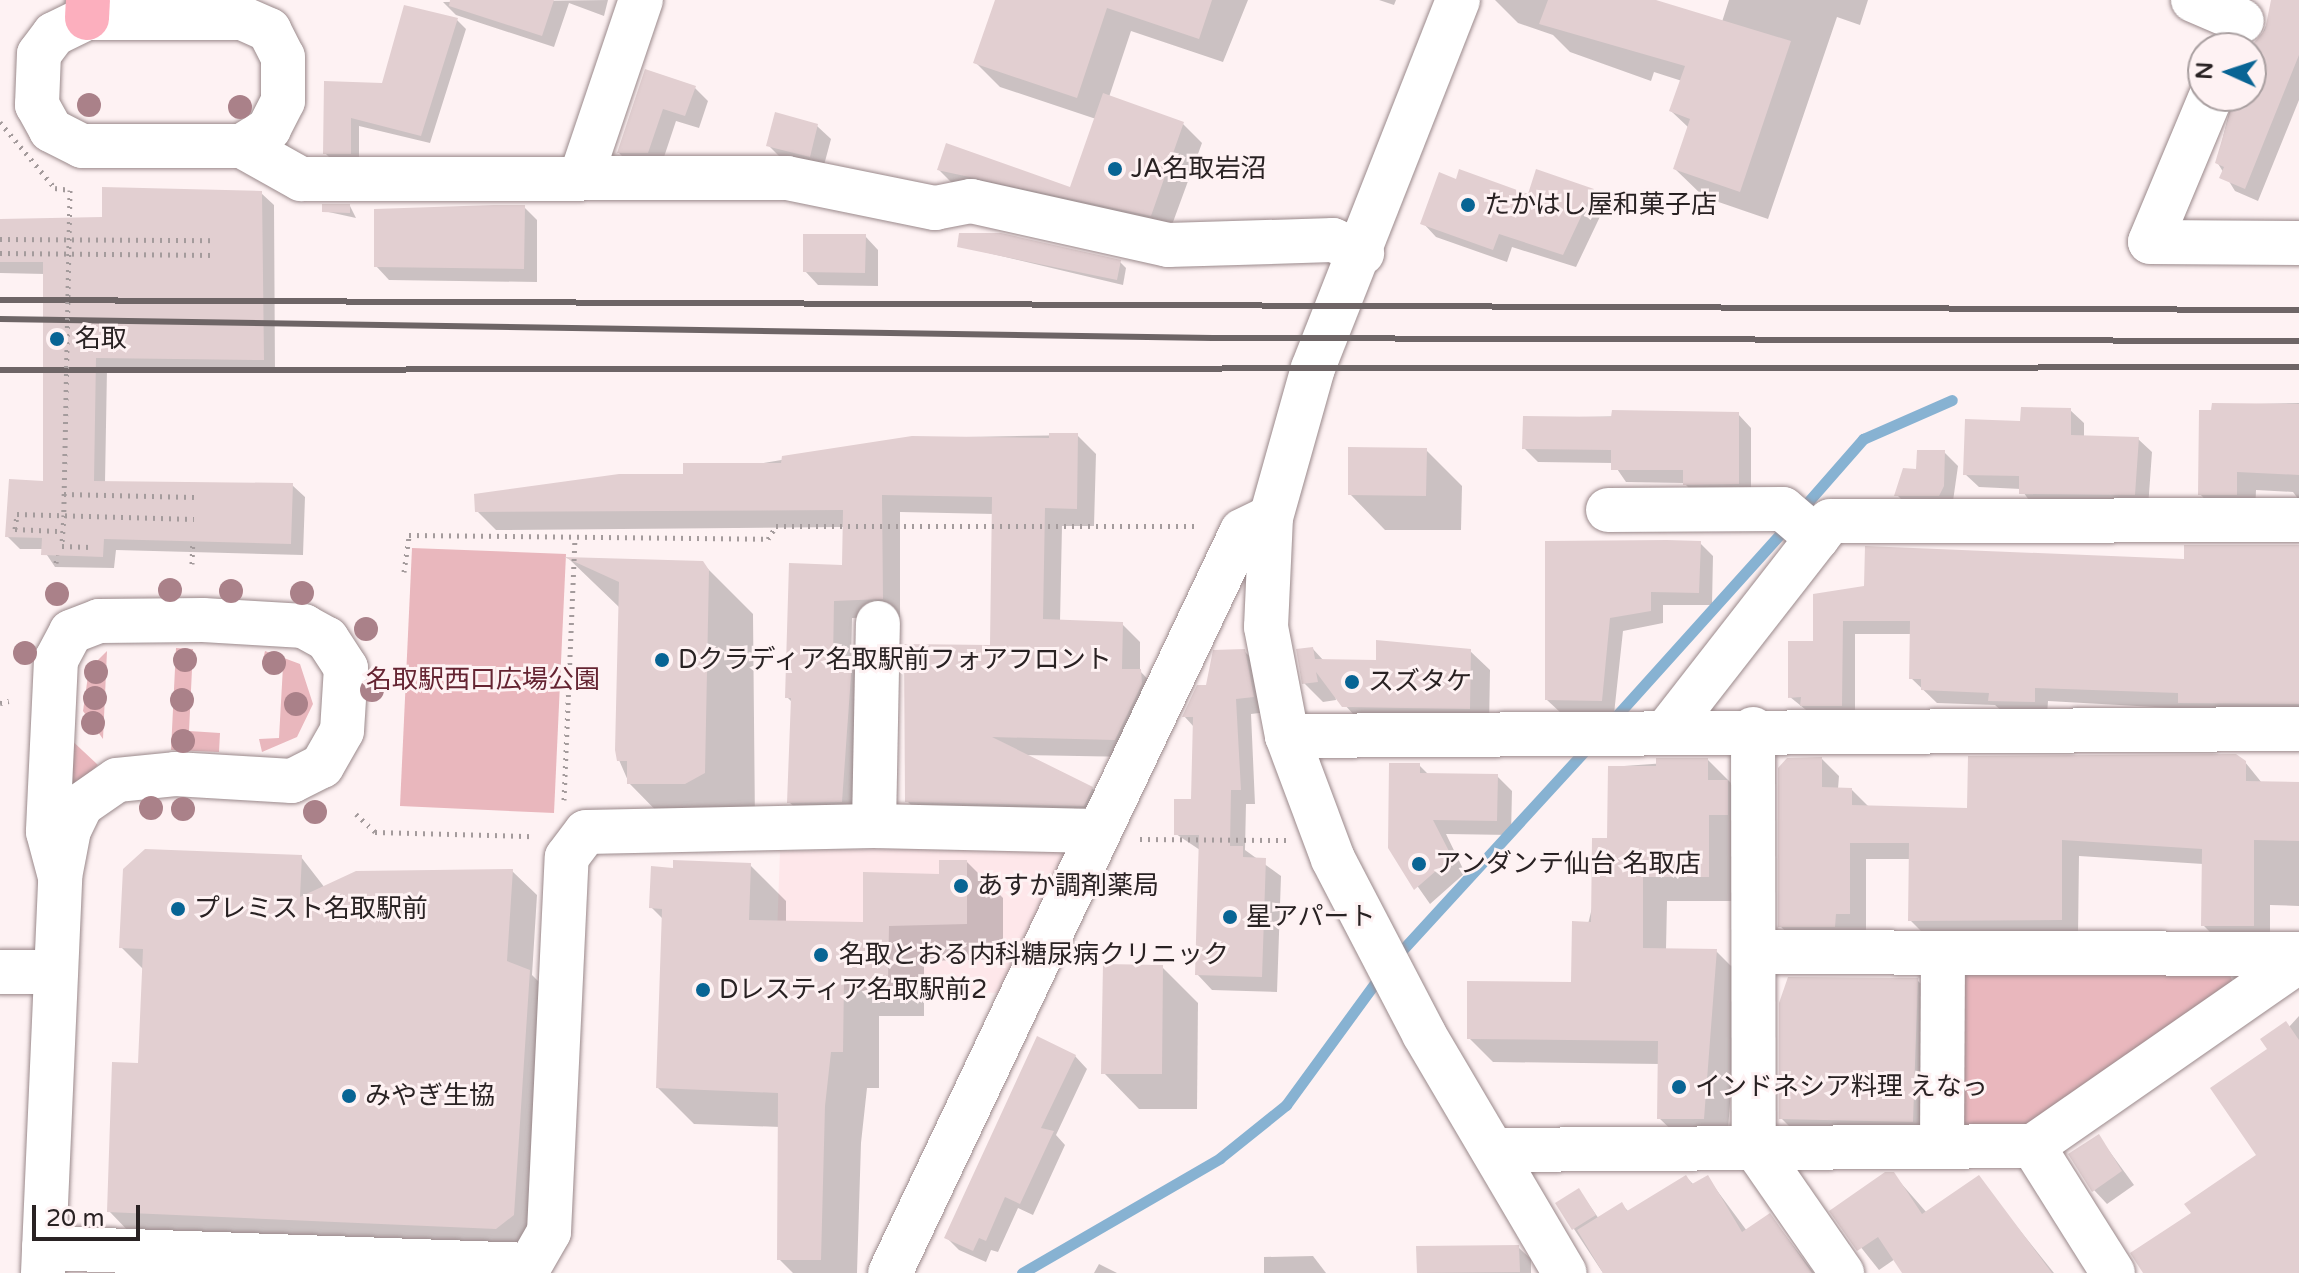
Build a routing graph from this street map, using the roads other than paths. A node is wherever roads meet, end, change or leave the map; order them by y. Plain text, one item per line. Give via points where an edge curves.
1 (641, 0) edge
2 (1458, 0) edge
3 (2193, 0) edge
4 (88, 9) edge
5 (2242, 23) edge
6 (2204, 112) edge
7 (242, 146) junction
8 (582, 174) junction
9 (2299, 243) edge
10 (1362, 253) junction
11 (1608, 510) dead end
12 (2299, 520) edge
13 (1256, 524) junction
14 (1804, 527) junction
15 (878, 623) dead end
16 (1753, 729) junction
17 (2299, 729) edge
18 (1648, 732) junction
19 (1287, 736) junction
20 (874, 826) junction
21 (1097, 835) junction
22 (60, 877) junction
23 (1754, 952) junction
24 (1943, 953) junction
25 (2299, 954) edge
26 (2299, 961) edge
27 (0, 972) edge
28 (56, 972) junction
29 (1754, 1146) junction
30 (1942, 1146) junction
31 (2033, 1146) junction
32 (1493, 1150) junction
33 (44, 1261) edge
34 (890, 1273) edge
35 (1565, 1273) edge
36 (1842, 1273) edge
37 (2113, 1273) edge

1 - 8 street
2 - 10 street
3 - 5 street
4 - 7 street via 242,18 269,30 283,57 283,101 269,129
4 - 7 street via 54,34 39,54 37,105 51,130 82,146
6 - 9 street via 2150,242
7 - 8 street via 301,179
8 - 10 street via 787,178 935,208 971,201 1168,245 1333,240
10 - 13 street
11 - 14 street
12 - 14 street via 1830,521
13 - 19 street via 1266,627
13 - 21 street
14 - 18 street
15 - 20 street
16 - 17 street
16 - 18 street
16 - 23 street
18 - 19 street
19 - 32 street via 1333,859 1399,988
20 - 21 street
20 - 33 street via 604,827 573,842 549,1232 530,1265
21 - 34 street
22 - 22 street via 48,832 56,660 71,632 99,621 203,620 304,626 327,639 346,668 342,731 322,766 292,781 175,774 98,788 69,830
22 - 28 street
23 - 24 street
23 - 29 street
24 - 25 street
24 - 30 street
26 - 31 street
27 - 28 street
28 - 33 street
29 - 30 street
29 - 32 street
29 - 36 street
30 - 31 street
31 - 37 street
32 - 35 street

